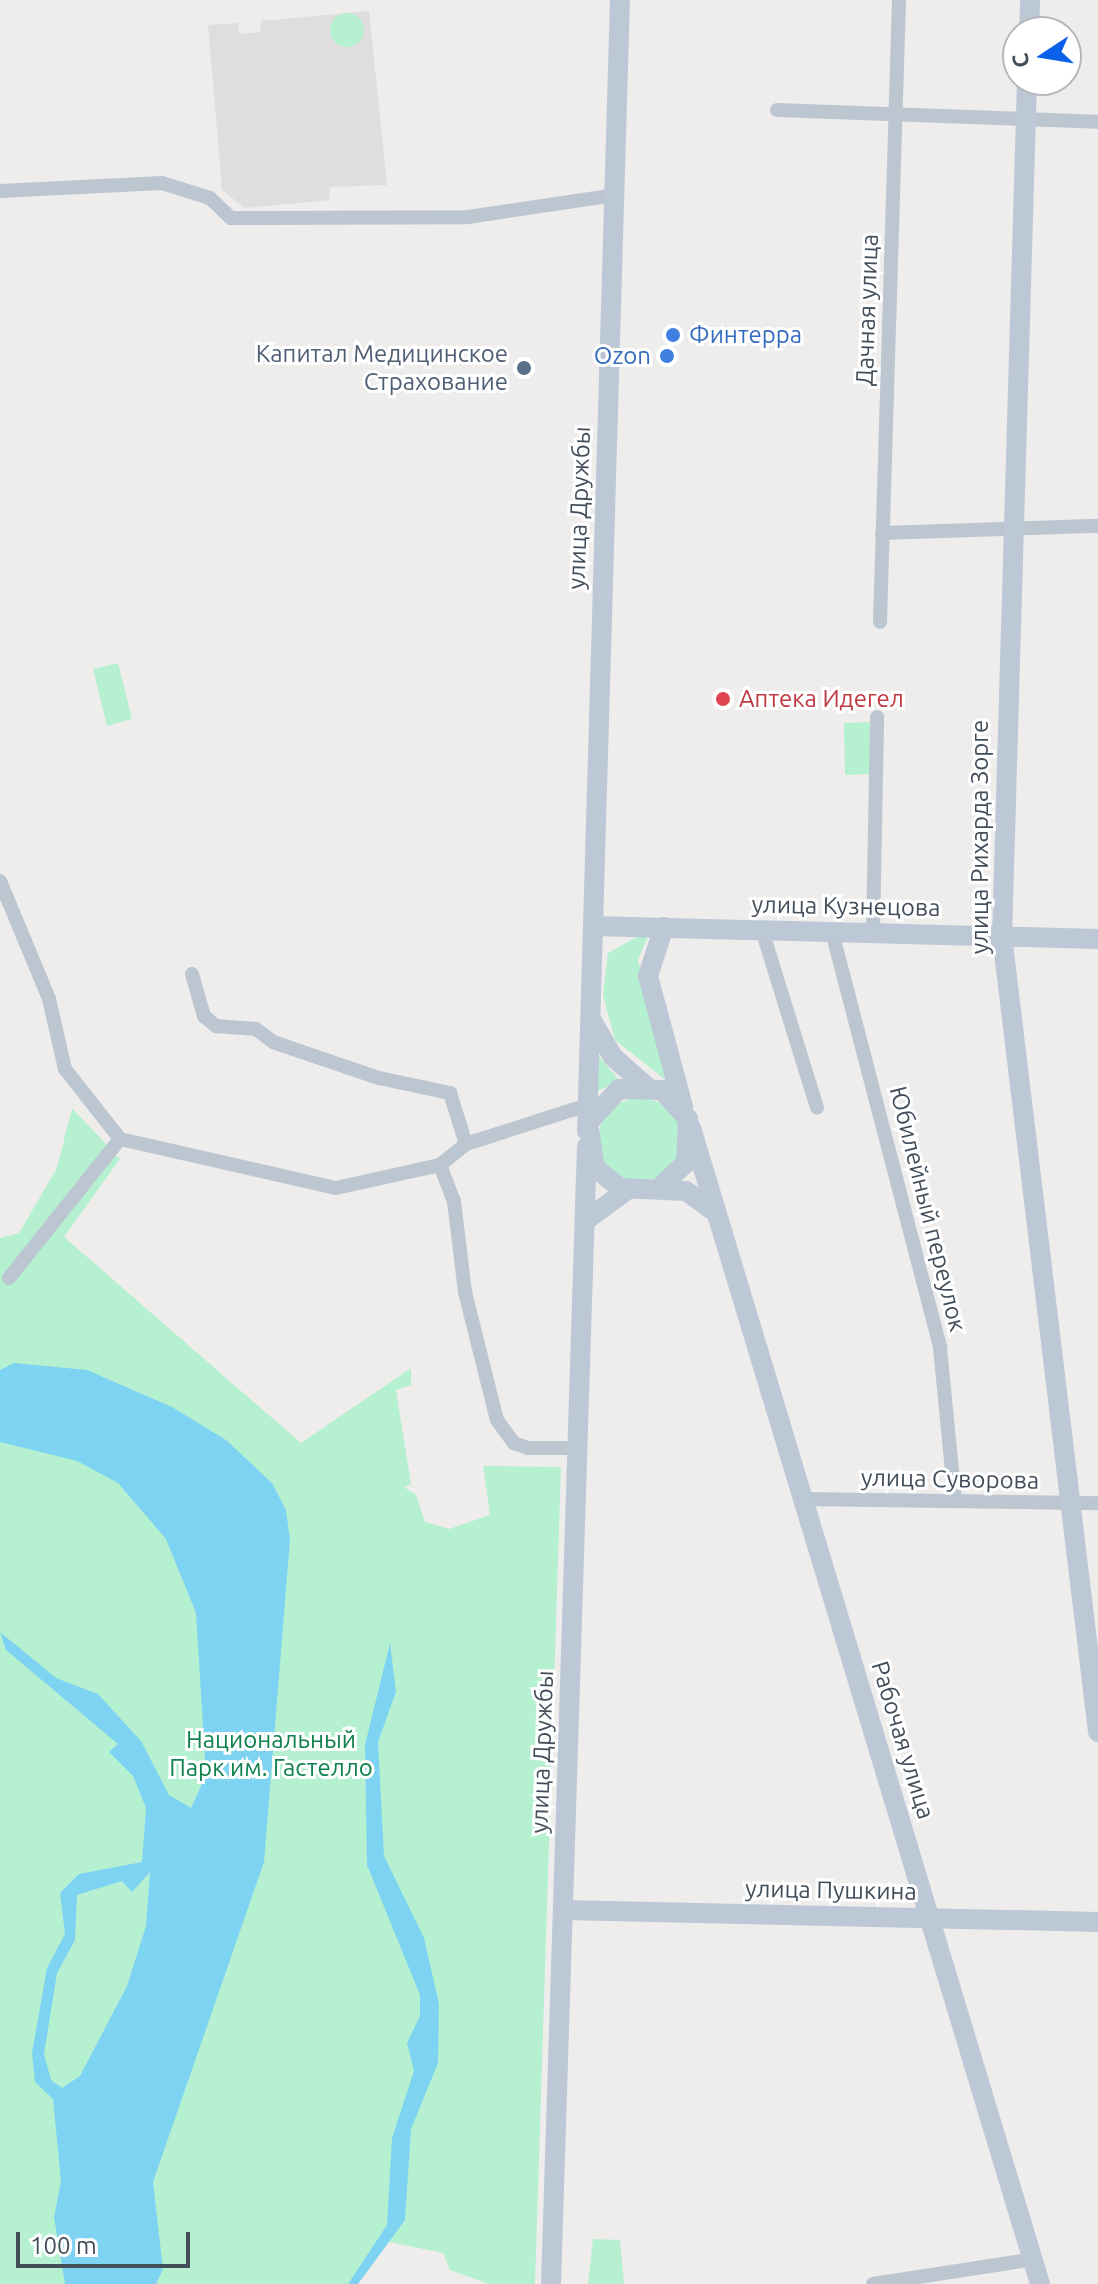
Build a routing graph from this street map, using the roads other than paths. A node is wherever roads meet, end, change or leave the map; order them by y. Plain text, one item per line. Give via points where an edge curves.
1 (620, 0) edge
2 (899, 0) edge
3 (1027, 96) edge
4 (777, 110) dead end
5 (896, 116) junction
6 (1026, 122) junction
7 (1098, 122) edge
8 (0, 191) edge
9 (616, 195) junction
10 (1098, 526) edge
11 (1010, 529) junction
12 (882, 533) junction
13 (880, 622) dead end
14 (877, 717) dead end
15 (0, 881) edge
16 (593, 926) junction
17 (664, 927) junction
18 (762, 930) junction
19 (832, 932) junction
20 (873, 933) junction
21 (1002, 936) junction
22 (1098, 939) edge
23 (192, 974) dead end
24 (590, 1018) junction
25 (646, 1086) junction
26 (595, 1103) junction
27 (817, 1108) dead end
28 (688, 1120) junction
29 (120, 1139) junction
30 (587, 1139) junction
31 (466, 1144) junction
32 (440, 1165) junction
33 (660, 1187) junction
34 (627, 1190) junction
35 (715, 1212) junction
36 (585, 1221) junction
37 (9, 1278) dead end
38 (577, 1448) junction
39 (801, 1499) junction
40 (955, 1501) junction
41 (1066, 1503) junction
42 (1098, 1503) edge
43 (1098, 1732) edge
44 (563, 1910) junction
45 (931, 1919) junction
46 (1098, 1922) edge
47 (1034, 2259) junction
48 (551, 2284) edge
49 (873, 2284) edge
50 (1040, 2284) edge

1 - 9 main road, улица Дружбы
2 - 5 street, Дачная улица
3 - 6 main road, улица Рихарда Зорге
4 - 5 street
5 - 6 street
5 - 12 street, Дачная улица
6 - 7 street
6 - 11 main road, улица Рихарда Зорге
8 - 9 street via 162,183 210,198 231,218 468,217
9 - 16 main road, улица Дружбы
10 - 11 street
11 - 12 street
11 - 21 main road, улица Рихарда Зорге
12 - 13 street, Дачная улица
14 - 20 street
15 - 29 street via 49,999 65,1069
16 - 17 main road, улица Кузнецова
16 - 24 main road, улица Дружбы
17 - 18 main road, улица Кузнецова
17 - 28 main road, Рабочая улица via 650,951 648,976
18 - 19 main road, улица Кузнецова
18 - 27 street
19 - 20 main road, улица Кузнецова
19 - 40 street, Юбилейный переулок via 940,1348
20 - 21 main road, улица Кузнецова
21 - 22 main road, улица Кузнецова
21 - 41 main road, улица Рихарда Зорге
23 - 31 street via 204,1016 216,1026 256,1029 273,1042 379,1078 450,1093
24 - 25 main road via 613,1057
24 - 26 main road, улица Дружбы
25 - 26 main road
25 - 28 main road
26 - 30 main road
26 - 31 street
28 - 33 main road via 686,1163
28 - 35 main road, Рабочая улица
29 - 32 street via 325,1187
29 - 37 street
30 - 34 main road via 600,1174
30 - 36 main road, улица Дружбы
31 - 32 street
32 - 38 street via 454,1201 465,1292 497,1420 514,1443 528,1448
33 - 34 main road
33 - 35 main road via 697,1195
34 - 36 main road
35 - 39 main road, Рабочая улица
36 - 38 main road, улица Дружбы
38 - 44 main road, улица Дружбы
39 - 40 street, улица Суворова
39 - 45 main road, Рабочая улица
40 - 41 street, улица Суворова
41 - 42 street, улица Суворова
41 - 43 main road, улица Рихарда Зорге
44 - 45 main road, улица Пушкина
44 - 48 main road, улица Дружбы
45 - 46 main road, улица Пушкина
45 - 47 main road, Рабочая улица
47 - 49 street
47 - 50 main road, Рабочая улица

